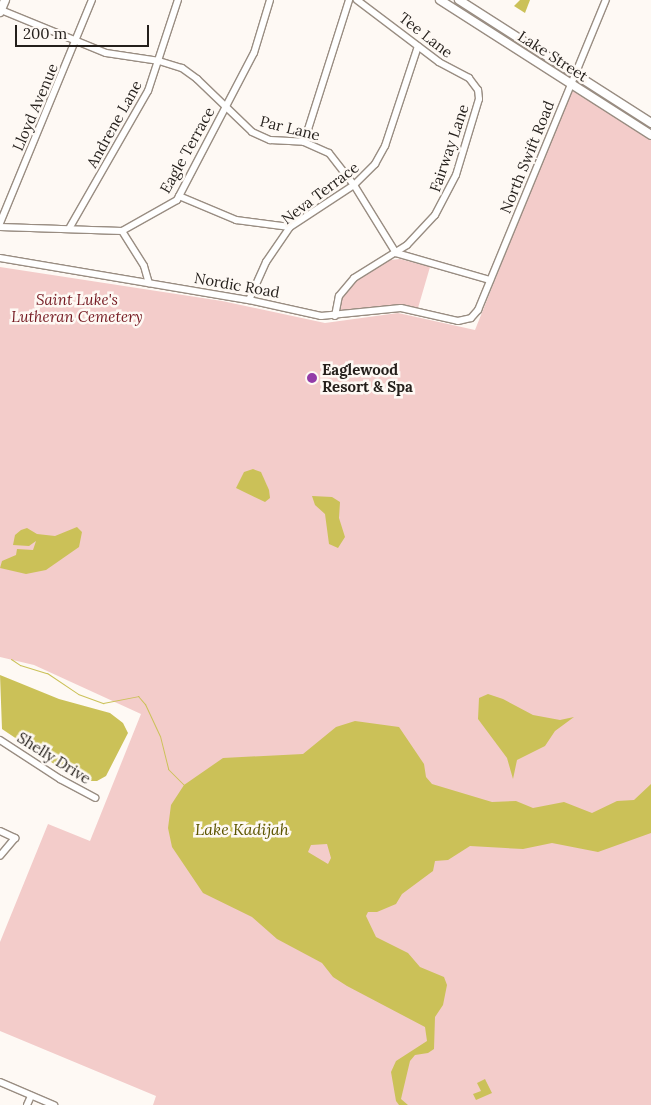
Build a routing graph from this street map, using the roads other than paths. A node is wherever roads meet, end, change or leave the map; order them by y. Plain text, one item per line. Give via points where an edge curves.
1 (5, 0) edge
2 (92, 0) edge
3 (178, 0) edge
4 (270, 0) edge
5 (349, 0) edge
6 (358, 0) edge
7 (440, 0) edge
8 (459, 0) edge
9 (606, 0) edge
10 (0, 11) edge
11 (77, 41) junction
12 (418, 46) junction
13 (159, 61) junction
14 (574, 73) junction
15 (570, 84) junction
16 (478, 90) joint
17 (225, 107) junction
18 (651, 123) edge
19 (651, 135) edge
20 (304, 142) junction
21 (354, 185) junction
22 (179, 196) junction
23 (0, 225) edge
24 (70, 227) junction
25 (290, 227) junction
26 (122, 231) junction
27 (396, 253) junction
28 (0, 258) edge
29 (490, 280) junction
30 (149, 283) junction
31 (249, 300) junction
32 (335, 316) junction
33 (468, 320) joint
34 (0, 740) edge
35 (95, 798) dead end
36 (0, 831) edge
37 (0, 856) edge
38 (0, 1082) edge
39 (31, 1096) junction
40 (27, 1105) edge
41 (54, 1105) edge

1 - 10 main road
2 - 11 street, Lloyd Avenue
3 - 13 street, Andrene Lane
4 - 17 street, Eagle Terrace via 254,53
5 - 20 street
6 - 12 street, Tee Lane
7 - 15 main road, Lake Street
8 - 14 main road, Lake Street
9 - 14 street, North Swift Road
10 - 11 street, Par Lane
11 - 13 street, Par Lane via 115,56
11 - 23 street, Lloyd Avenue
12 - 16 street, Tee Lane via 469,78
12 - 21 street, Neva Terrace via 385,146 372,169
13 - 17 street, Par Lane via 190,73
13 - 24 street, Andrene Lane via 135,118
14 - 15 street, North Swift Road
14 - 18 main road, Lake Street
15 - 19 main road, Lake Street
15 - 29 street, North Swift Road
16 - 27 street, Fairway Lane via 478,104 447,195 423,230
17 - 20 street, Par Lane via 244,127 261,137
17 - 22 street, Eagle Terrace
20 - 21 street, Par Lane via 329,153
21 - 25 street, Neva Terrace
21 - 27 street, Par Lane
22 - 25 street via 236,220
22 - 26 street, Eagle Terrace via 162,211
23 - 24 street
24 - 26 street
25 - 31 street, Neva Terrace via 266,262
26 - 30 street via 144,266
27 - 29 street
27 - 32 street, Fairway Lane via 348,283 336,302
28 - 30 street, Nordic Road
29 - 33 street, North Swift Road via 478,310
30 - 31 street, Nordic Road
31 - 32 street, Nordic Road via 314,315
32 - 33 street, Nordic Road via 401,308 458,321
34 - 35 street, Shelly Drive
36 - 37 street via 15,838
38 - 39 street
39 - 40 street
39 - 41 street

